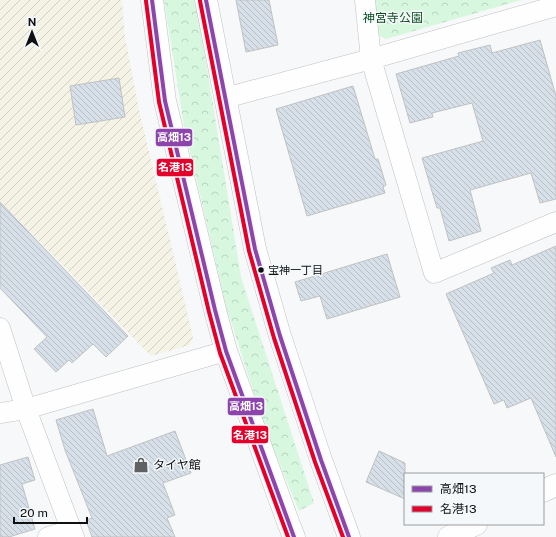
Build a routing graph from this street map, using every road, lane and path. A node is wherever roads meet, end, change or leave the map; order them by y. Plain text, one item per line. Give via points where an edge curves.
1 (152, 0) edge
2 (206, 0) edge
3 (365, 0) edge
4 (556, 6) edge
5 (371, 59) junction
6 (225, 98) junction
7 (556, 222) edge
8 (0, 328) edge
9 (226, 351) junction
10 (26, 409) junction
11 (0, 413) edge
12 (556, 485) edge
13 (544, 491) edge
14 (474, 525) edge
15 (72, 534) edge
16 (48, 537) edge
17 (294, 537) edge
18 (349, 537) edge
19 (449, 537) edge

1 - 9 main road via 165,101
2 - 6 main road
3 - 5 street
4 - 5 street
5 - 6 street
5 - 7 street via 434,274
6 - 18 main road via 254,250 318,453
8 - 10 street
9 - 10 street
9 - 17 main road
10 - 11 street
10 - 15 street
12 - 13 main road
14 - 19 main road
15 - 16 street

